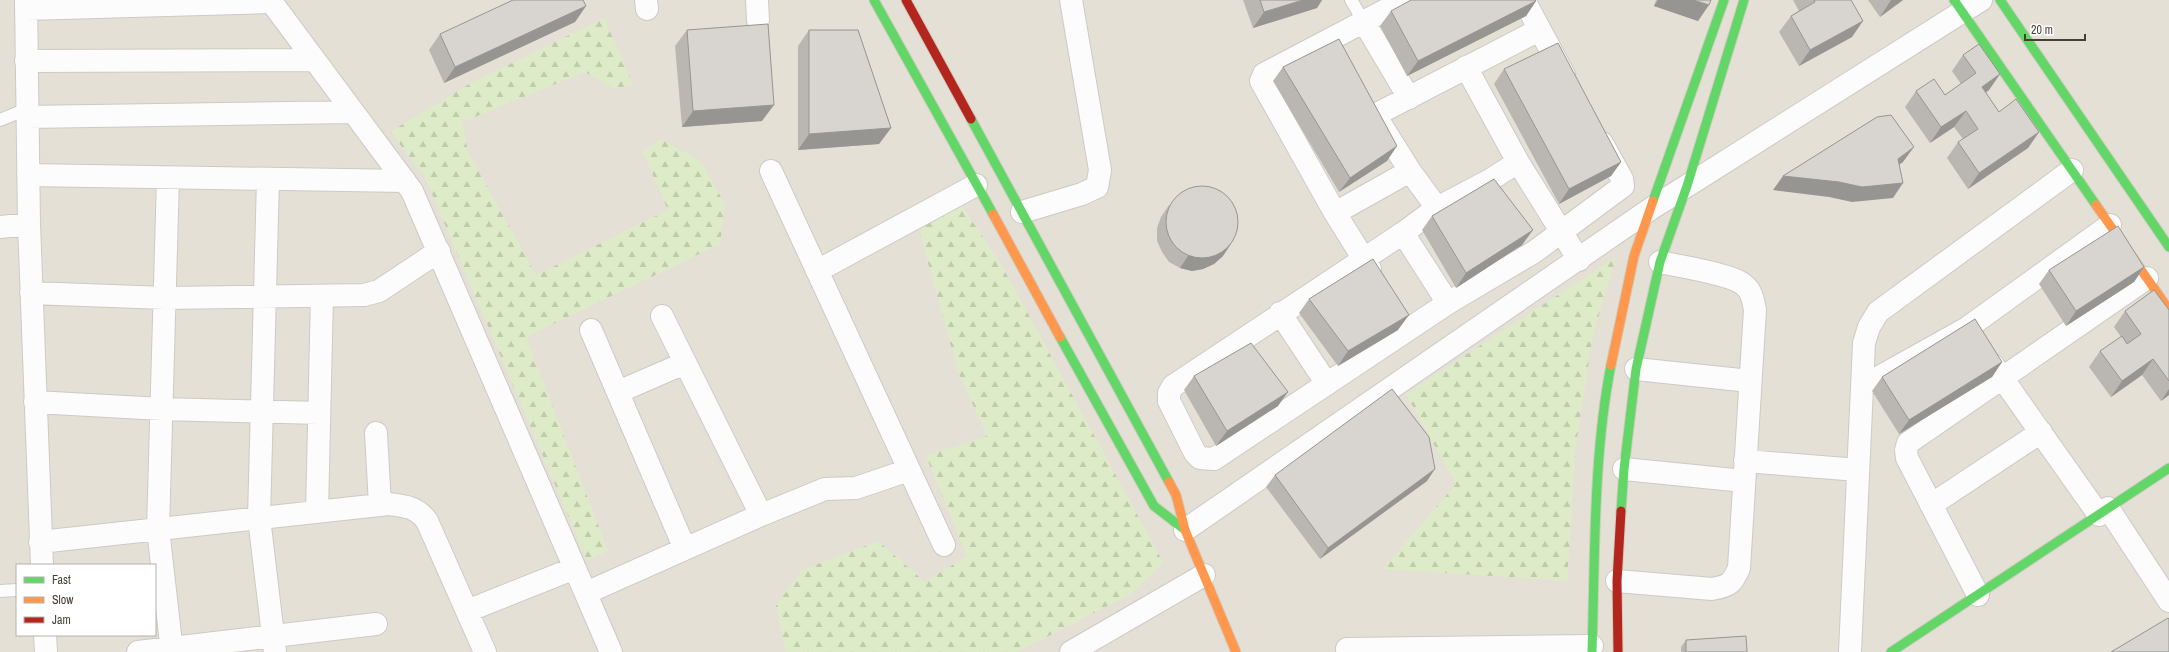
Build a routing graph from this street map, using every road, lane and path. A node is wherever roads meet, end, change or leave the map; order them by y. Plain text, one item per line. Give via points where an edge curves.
1 (874, 0) edge
2 (906, 0) edge
3 (1071, 0) edge
4 (1351, 0) edge
5 (1405, 0) edge
6 (1524, 0) edge
7 (1724, 0) edge
8 (1744, 0) edge
9 (1981, 0) edge
10 (2000, 0) edge
11 (270, 1) edge
12 (26, 4) edge
13 (1958, 6) edge
14 (1364, 22) junction
15 (1539, 30) junction
16 (314, 60) junction
17 (26, 61) junction
18 (1466, 67) junction
19 (1573, 91) edge
20 (1362, 95) edge
21 (1409, 98) junction
22 (353, 112) junction
23 (27, 113) junction
24 (1375, 115) junction
25 (0, 120) edge
26 (1592, 124) edge
27 (1518, 162) junction
28 (2072, 170) junction
29 (771, 171) dead end
30 (1410, 171) junction
31 (28, 175) junction
32 (168, 178) junction
33 (268, 179) junction
34 (1490, 180) junction
35 (405, 181) junction
36 (976, 186) junction
37 (1687, 186) junction
38 (1502, 200) edge
39 (1437, 208) junction
40 (1652, 208) junction
41 (1022, 212) junction
42 (1334, 213) junction
43 (29, 224) junction
44 (2110, 225) junction
45 (0, 227) edge
46 (1522, 232) edge
47 (1403, 233) junction
48 (1560, 233) junction
49 (2169, 247) edge
50 (438, 251) junction
51 (1534, 252) junction
52 (1363, 258) junction
53 (1579, 260) junction
54 (1660, 262) junction
55 (817, 271) junction
56 (2147, 278) junction
57 (1550, 280) junction
58 (1380, 284) edge
59 (31, 293) junction
60 (322, 296) junction
61 (265, 297) junction
62 (165, 298) junction
63 (1448, 303) junction
64 (1397, 309) edge
65 (2169, 310) edge
66 (1280, 313) junction
67 (662, 316) dead end
68 (1410, 328) junction
69 (1967, 328) junction
70 (591, 330) dead end
71 (1243, 338) junction
72 (1256, 357) edge
73 (685, 363) junction
74 (1636, 369) junction
75 (2002, 377) junction
76 (1750, 381) junction
77 (1327, 384) junction
78 (1862, 386) junction
79 (1277, 389) edge
80 (618, 392) junction
81 (35, 402) junction
82 (1290, 408) junction
83 (162, 409) junction
84 (262, 411) junction
85 (319, 413) junction
86 (2041, 432) junction
87 (376, 433) dead end
88 (2169, 468) edge
89 (1624, 469) junction
90 (910, 470) junction
91 (1858, 470) junction
92 (1745, 471) junction
93 (1931, 504) junction
94 (380, 505) junction
95 (317, 512) junction
96 (2104, 512) junction
97 (761, 515) junction
98 (259, 518) junction
99 (158, 529) junction
100 (1185, 530) junction
101 (40, 542) junction
102 (944, 545) dead end
103 (685, 548) junction
104 (42, 564) edge
105 (575, 568) junction
106 (1204, 575) junction
107 (1617, 581) junction
108 (0, 590) edge
109 (16, 590) edge
110 (586, 593) junction
111 (1978, 595) junction
112 (2169, 601) edge
113 (467, 611) junction
114 (376, 624) dead end
115 (45, 636) edge
116 (274, 644) edge
117 (1347, 649) dead end
118 (1592, 649) edge
119 (172, 650) edge
120 (46, 652) edge
121 (138, 652) edge
122 (485, 652) edge
123 (611, 652) edge
124 (1071, 652) edge
125 (1236, 652) edge
126 (1618, 652) edge
127 (1850, 652) edge
128 (1891, 652) edge

1 - 36 street
2 - 41 street
3 - 41 street via 1100,170 1097,187
4 - 14 lane
5 - 14 street
6 - 15 street
7 - 40 street
8 - 37 street
9 - 13 street
10 - 49 street
11 - 12 street
11 - 16 street
12 - 17 street
13 - 28 street
13 - 37 street
14 - 21 street
14 - 42 street via 1332,48 1264,74 1261,81
15 - 18 street
15 - 19 street
16 - 17 street
16 - 22 street
17 - 23 street
18 - 21 street
18 - 27 street
20 - 24 street
21 - 24 street
22 - 23 street
22 - 35 street
23 - 25 lane
23 - 31 street
24 - 30 street
26 - 48 street via 1622,178 1622,186
27 - 34 street
27 - 48 street
28 - 44 street
28 - 78 street via 1878,312 1869,327 1864,343
29 - 55 street
30 - 39 street
30 - 42 street
31 - 32 street
31 - 43 street
32 - 33 street
32 - 62 street
33 - 35 street
33 - 61 street
34 - 38 street
34 - 39 street
35 - 50 street via 412,191
36 - 55 street
36 - 100 street via 1154,506
37 - 40 street
37 - 54 street
39 - 47 street
40 - 53 street
40 - 118 street via 1634,256 1606,391 1599,466
41 - 100 street via 1176,495
42 - 52 street
43 - 45 street
43 - 59 street
44 - 56 street
44 - 69 street
46 - 51 street
47 - 52 street
47 - 63 street
48 - 51 street
48 - 53 street
50 - 60 street via 379,291 364,295
50 - 105 street
51 - 57 street
51 - 63 street
52 - 58 street
52 - 66 street
53 - 57 street
54 - 74 street
54 - 76 street via 1744,284 1752,295 1755,310
55 - 90 street
56 - 65 street
56 - 75 street
57 - 100 street
59 - 62 street
59 - 81 street
60 - 61 street
60 - 85 street
61 - 62 street
61 - 84 street
62 - 83 street
63 - 68 street
64 - 68 street
66 - 71 street
66 - 77 street
67 - 73 street
68 - 77 street
69 - 75 street
69 - 78 street
70 - 80 street
71 - 72 street
71 - 82 street via 1173,386 1169,393 1169,401 1195,453 1200,458 1214,459
73 - 80 street
73 - 97 street
74 - 76 street
74 - 89 street
75 - 86 street
75 - 93 street via 1908,443 1907,458
76 - 92 street
77 - 82 street
78 - 91 street
79 - 82 street
80 - 103 street
81 - 83 street
81 - 101 street
83 - 84 street
83 - 99 street
84 - 85 street
84 - 98 street
85 - 95 street
86 - 93 street
86 - 96 street
87 - 94 street
88 - 96 street
89 - 92 street
89 - 107 street
90 - 97 street via 856,488 825,489
90 - 102 street
91 - 92 street
91 - 127 street
92 - 107 street via 1739,568 1734,580 1726,586 1712,589
93 - 111 street
94 - 95 street
94 - 113 street via 410,506 420,512 427,521
95 - 98 street
96 - 111 street
96 - 112 street
97 - 103 street
98 - 99 street
98 - 116 street
99 - 101 street
99 - 119 street
100 - 106 street
101 - 104 street
103 - 110 street
105 - 110 street
105 - 113 street
106 - 124 street
106 - 125 street
107 - 126 street
108 - 109 lane
110 - 123 street
111 - 128 street
113 - 122 street
114 - 116 street
115 - 120 street
116 - 119 street
117 - 118 street
119 - 121 street

